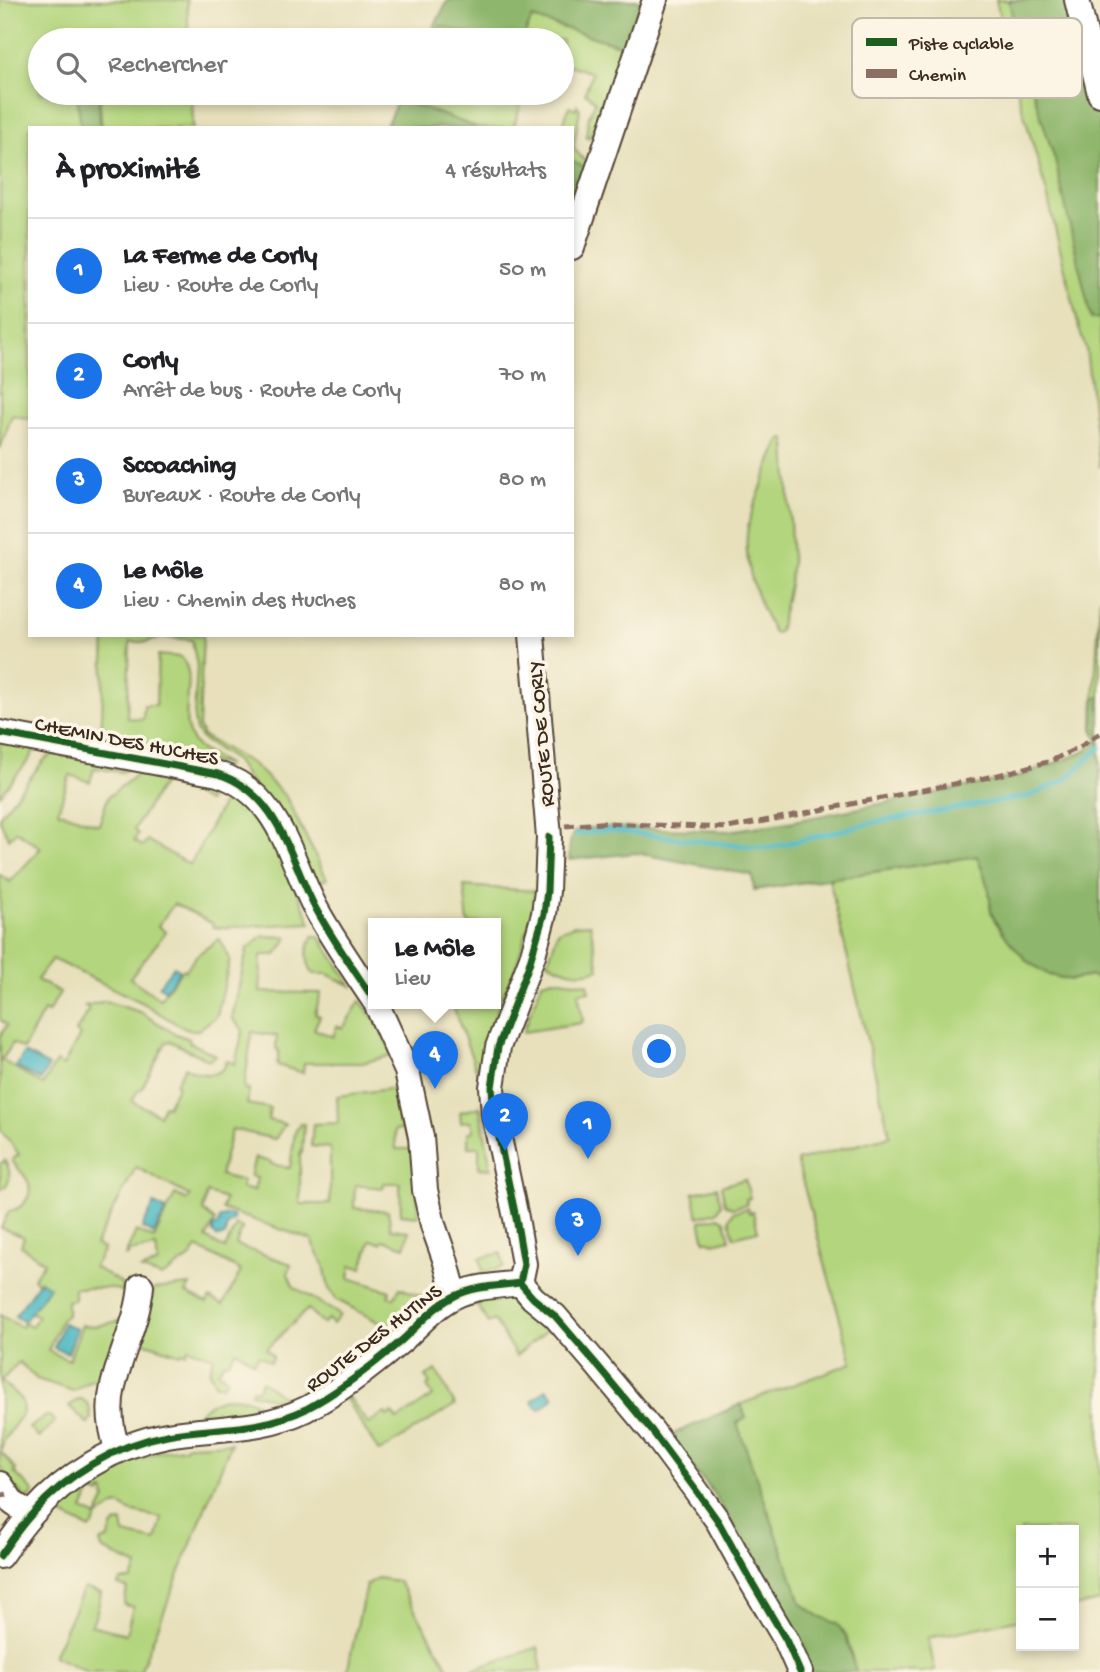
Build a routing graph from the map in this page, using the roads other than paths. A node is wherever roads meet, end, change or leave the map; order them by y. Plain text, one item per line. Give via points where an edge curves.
1 (655, 0) edge
2 (1077, 0) edge
3 (1081, 18) edge
4 (1082, 20) edge
5 (1100, 94) edge
6 (574, 241) edge
7 (532, 637) edge
8 (0, 733) edge
9 (368, 991) edge
10 (378, 1009) edge
11 (520, 1283) junction
12 (141, 1286) dead end
13 (455, 1296) junction
14 (118, 1451) junction
15 (2, 1491) edge
16 (31, 1515) junction
17 (0, 1556) edge
18 (800, 1672) edge

1 - 6 street
2 - 3 street
4 - 5 street
7 - 11 street, ROUTE DE CORLY via 549,837 547,891 533,955 498,1047 492,1087 524,1264
8 - 9 street, CHEMIN DES HUCHES via 236,781 266,807 315,907
10 - 13 street, CHEMIN DES HUCHES via 407,1071 421,1137 425,1190
11 - 13 street, ROUTE DES HUTINS via 472,1289
11 - 18 street via 555,1315 622,1393 695,1489 718,1521
12 - 14 street via 140,1303 113,1387 111,1416
13 - 14 street, ROUTE DES HUTINS via 350,1381 290,1416 264,1424 167,1435
14 - 16 street, ROUTE DES HUTINS via 69,1479
15 - 16 street
16 - 17 street, ROUTE DES HUTINS

